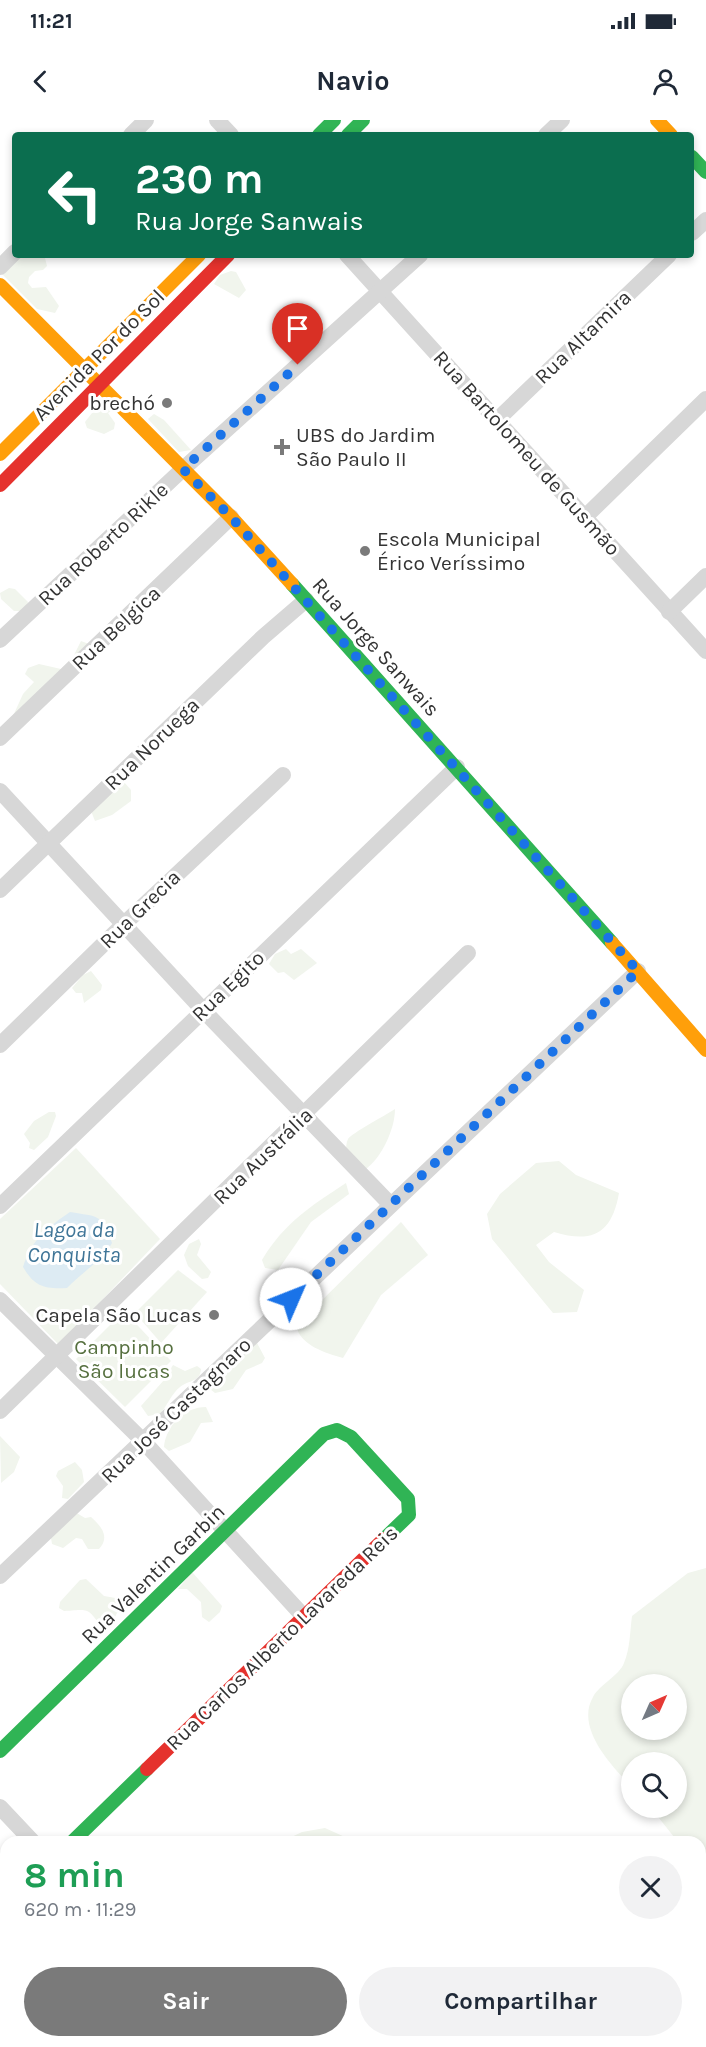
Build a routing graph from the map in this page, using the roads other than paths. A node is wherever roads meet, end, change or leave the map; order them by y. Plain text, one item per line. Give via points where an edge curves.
1 (146, 120) edge
2 (217, 120) edge
3 (334, 120) edge
4 (363, 120) edge
5 (562, 120) edge
6 (657, 120) edge
7 (134, 132) edge
8 (228, 132) edge
9 (322, 132) edge
10 (351, 132) edge
11 (549, 132) edge
12 (668, 132) edge
13 (694, 159) edge
14 (706, 172) edge
15 (706, 219) edge
16 (694, 231) edge
17 (12, 255) edge
18 (196, 258) edge
19 (225, 258) edge
20 (350, 258) edge
21 (417, 258) edge
22 (666, 258) edge
23 (0, 267) edge
24 (0, 285) edge
25 (381, 291) junction
26 (84, 370) junction
27 (99, 386) junction
28 (706, 399) edge
29 (497, 420) junction
30 (0, 454) edge
31 (183, 469) junction
32 (0, 485) edge
33 (231, 517) junction
34 (585, 517) junction
35 (706, 576) edge
36 (306, 600) junction
37 (669, 612) junction
38 (0, 640) edge
39 (706, 651) edge
40 (0, 738) edge
41 (457, 767) junction
42 (283, 775) dead end
43 (0, 791) edge
44 (48, 843) junction
45 (0, 890) edge
46 (124, 924) junction
47 (468, 953) dead end
48 (638, 971) junction
49 (202, 1010) junction
50 (0, 1045) edge
51 (706, 1050) edge
52 (305, 1115) junction
53 (390, 1204) junction
54 (0, 1206) edge
55 (0, 1300) edge
56 (56, 1358) junction
57 (0, 1411) edge
58 (337, 1430) joint
59 (144, 1442) junction
60 (227, 1532) junction
61 (0, 1576) edge
62 (305, 1618) junction
63 (0, 1751) edge
64 (0, 1807) edge
65 (27, 1836) edge
66 (78, 1836) edge

1 - 7 street
2 - 8 street
3 - 9 street
4 - 10 street
5 - 11 street
6 - 12 street
13 - 14 street
15 - 16 street
17 - 23 street
18 - 26 street, Avenida Por do Sol
19 - 27 street, Avenida Por do Sol
20 - 25 street, Rua Bartolomeu de Gusmão
21 - 25 street, Rua Roberto Rikle
22 - 29 street, Rua Altamira
24 - 26 street, Rua Jorge Sanwais
25 - 29 street, Rua Bartolomeu de Gusmão
25 - 31 street, Rua Roberto Rikle
26 - 27 street, Rua Jorge Sanwais
26 - 30 street, Avenida Por do Sol
27 - 31 street, Rua Jorge Sanwais
27 - 32 street, Avenida Por do Sol
28 - 34 street
29 - 34 street, Rua Bartolomeu de Gusmão
31 - 33 street, Rua Jorge Sanwais
31 - 38 street, Rua Roberto Rikle
33 - 36 street, Rua Jorge Sanwais
33 - 40 street, Rua Belgica
34 - 37 street, Rua Bartolomeu de Gusmão
35 - 37 street
36 - 41 street, Rua Jorge Sanwais
36 - 44 street, Rua Noruega
37 - 39 street, Rua Bartolomeu de Gusmão
41 - 48 street, Rua Jorge Sanwais
41 - 49 street, Rua Egito
42 - 46 street, Rua Grecia
43 - 44 street
44 - 45 street, Rua Noruega
44 - 46 street
46 - 49 street
46 - 50 street, Rua Grecia
47 - 52 street, Rua Austrália
48 - 51 street, Rua Jorge Sanwais
48 - 53 street, Rua José Castagnaro
49 - 52 street
49 - 54 street, Rua Egito
52 - 53 street
52 - 56 street, Rua Austrália
53 - 59 street, Rua José Castagnaro
55 - 56 street
56 - 57 street, Rua Austrália
56 - 59 street
58 - 60 street, Rua Valentin Garbin via 324,1434
58 - 62 street, Rua Carlos Alberto Lavareda Reis via 351,1437 408,1499 409,1515
59 - 60 street
59 - 61 street, Rua José Castagnaro
60 - 62 street
60 - 63 street, Rua Valentin Garbin
62 - 66 street, Rua Carlos Alberto Lavareda Reis
64 - 65 street

